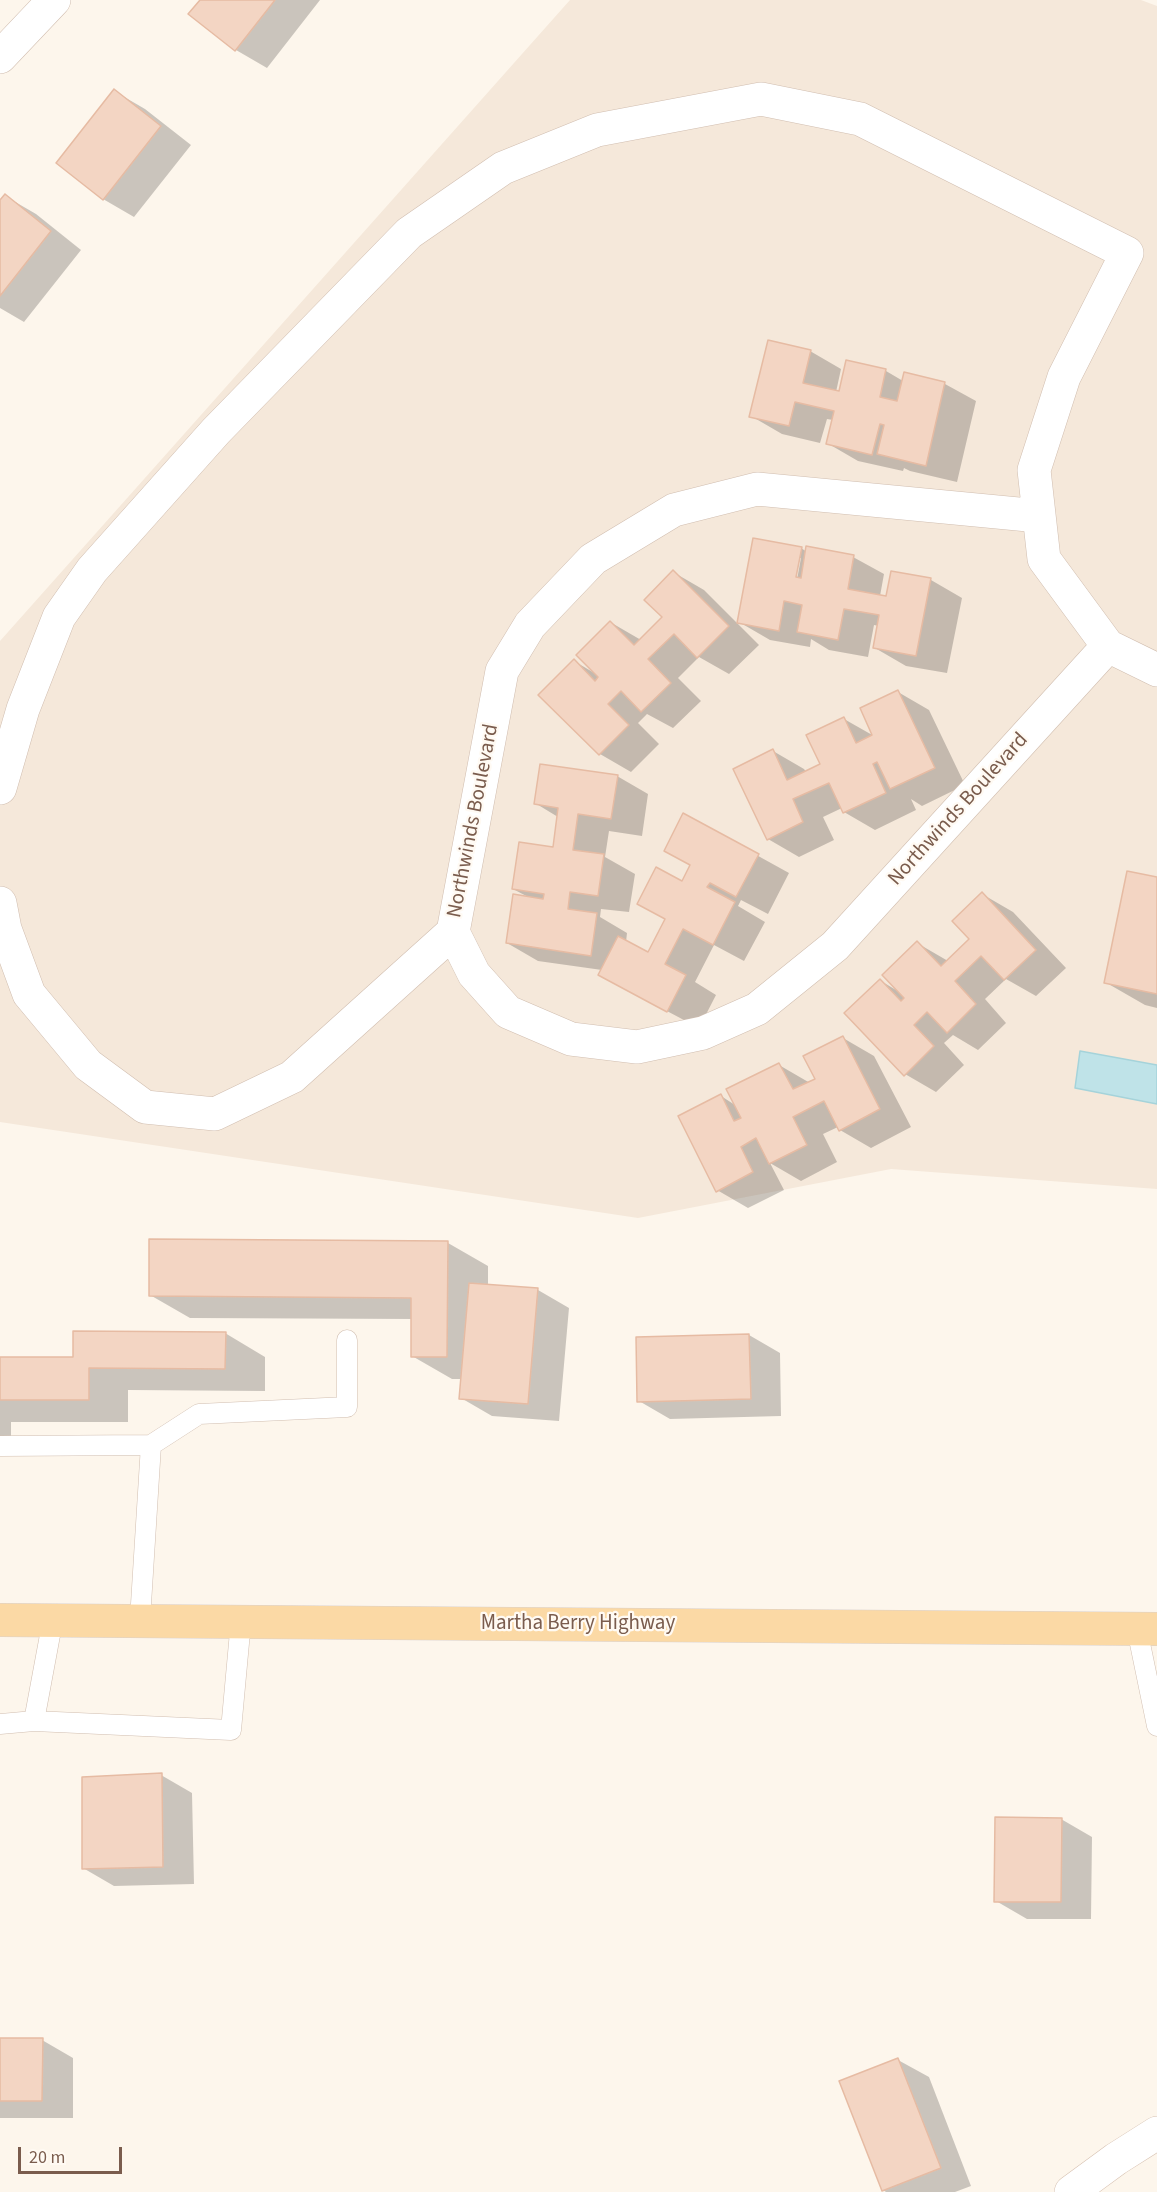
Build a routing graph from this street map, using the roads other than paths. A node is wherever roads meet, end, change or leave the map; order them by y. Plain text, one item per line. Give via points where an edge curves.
1 (54, 0) edge
2 (0, 57) edge
3 (1039, 516) junction
4 (1108, 646) junction
5 (1157, 670) edge
6 (0, 788) edge
7 (0, 903) edge
8 (453, 932) junction
9 (347, 1340) dead end
10 (151, 1445) junction
11 (0, 1446) edge
12 (53, 1619) junction
13 (0, 1620) edge
14 (140, 1620) junction
15 (241, 1621) junction
16 (1147, 1629) edge
17 (34, 1721) junction
18 (0, 1724) edge
19 (1157, 1726) edge
20 (1157, 2133) edge
21 (1071, 2192) edge

1 - 2 street
3 - 4 street via 1044,559
3 - 6 street via 1034,470 1064,377 1127,253 860,118 761,99 597,130 503,168 409,233 216,431 92,570 59,617 23,709
3 - 8 street, Northwinds Boulevard via 757,489 674,510 593,559 530,625 502,671
4 - 5 street
4 - 8 street, Northwinds Boulevard via 835,946 757,1009 703,1033 637,1047 571,1039 508,1012 474,974
7 - 8 street via 4,929 29,994 88,1065 146,1107 215,1113 292,1077
9 - 10 lane via 347,1407 199,1414
10 - 11 lane
10 - 14 lane
12 - 13 main road, Martha Berry Highway
12 - 14 main road, Martha Berry Highway
12 - 17 lane
14 - 15 main road, Martha Berry Highway
15 - 16 main road, Martha Berry Highway
15 - 17 lane via 231,1730
16 - 19 lane
17 - 18 lane
20 - 21 street

